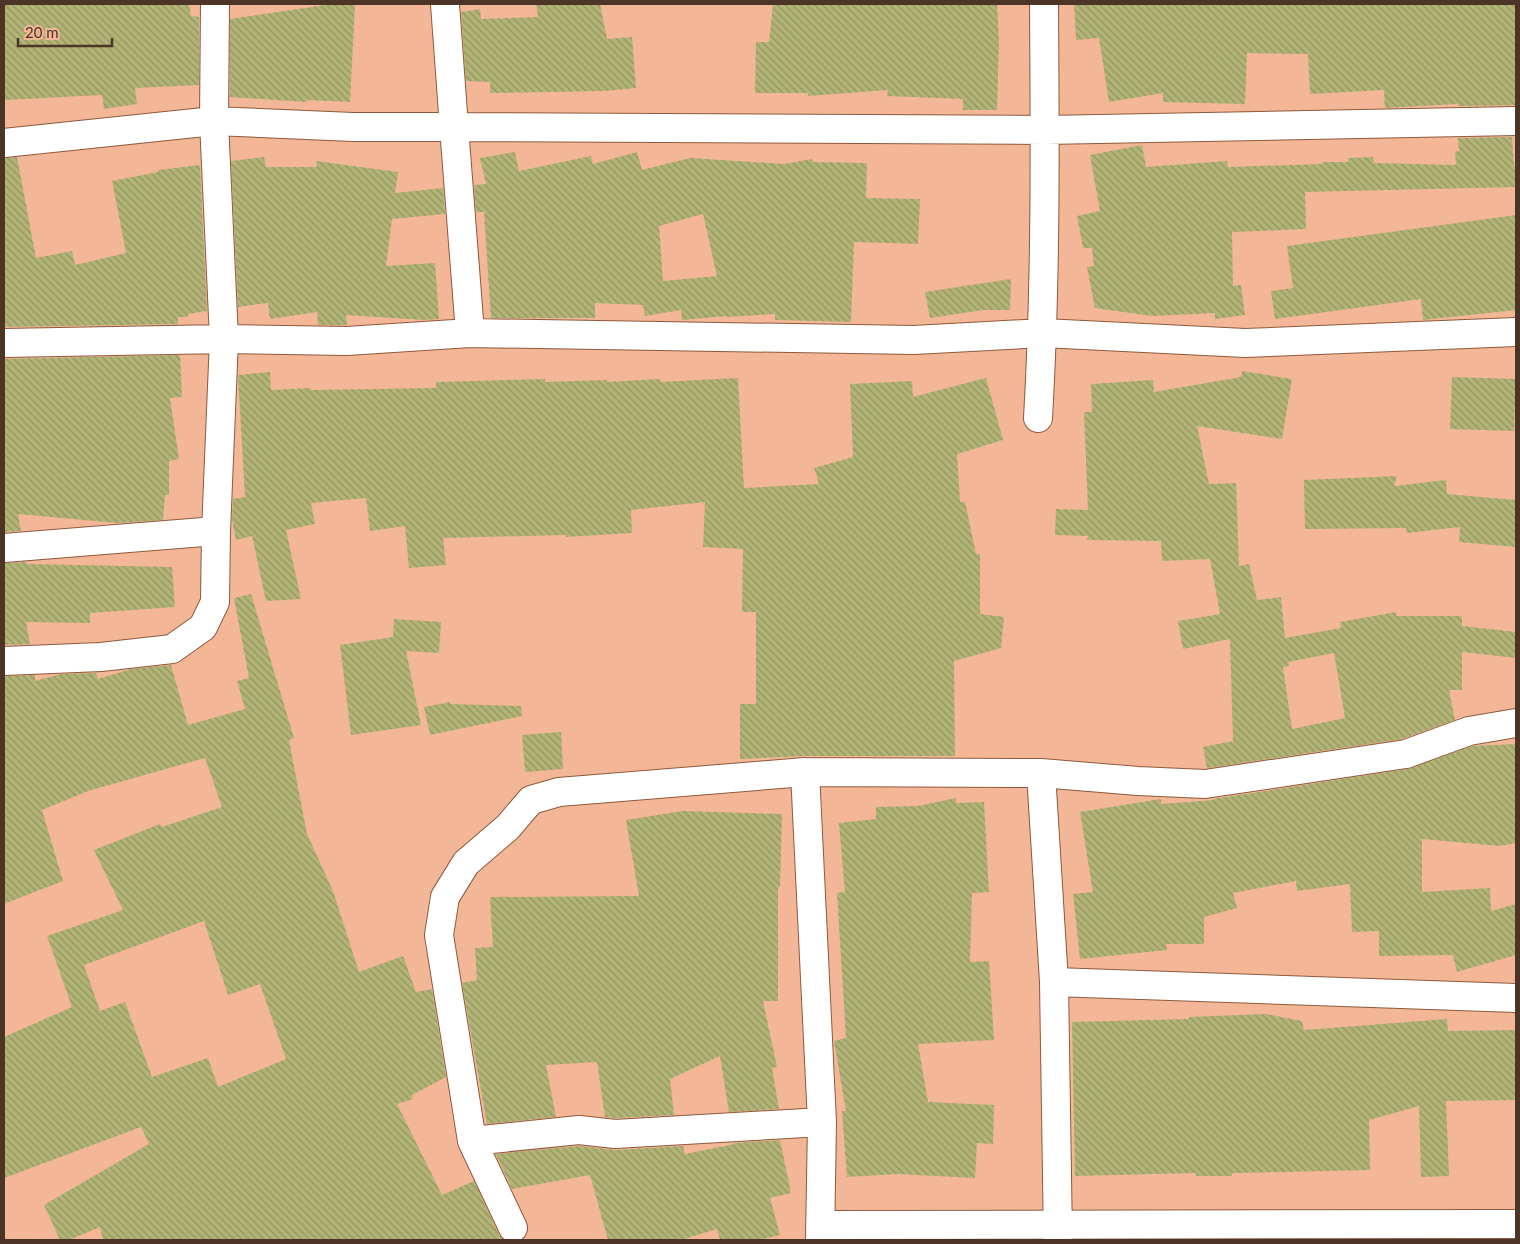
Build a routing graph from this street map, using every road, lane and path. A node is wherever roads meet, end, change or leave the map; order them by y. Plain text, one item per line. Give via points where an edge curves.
1 (215, 4) edge
2 (445, 4) edge
3 (1044, 4) edge
4 (214, 121) junction
5 (1516, 121) edge
6 (454, 127) junction
7 (1045, 130) junction
8 (4, 143) edge
9 (1516, 332) edge
10 (470, 333) junction
11 (1043, 333) junction
12 (224, 339) junction
13 (4, 343) edge
14 (1038, 418) dead end
15 (216, 531) junction
16 (4, 548) edge
17 (4, 661) edge
18 (1516, 723) edge
19 (804, 772) junction
20 (1041, 773) junction
21 (1054, 982) junction
22 (1516, 998) edge
23 (822, 1122) junction
24 (472, 1141) junction
25 (1516, 1224) edge
26 (513, 1228) dead end
27 (1057, 1232) edge
28 (820, 1233) edge

1 - 4 street
2 - 6 street
3 - 7 street
4 - 6 street via 353,127
4 - 8 street
4 - 12 street
5 - 7 street
6 - 7 street
6 - 10 street
7 - 11 street
9 - 11 street via 1245,342
10 - 11 street via 914,340
10 - 12 street via 347,341
11 - 14 street
12 - 13 street
12 - 15 street
15 - 16 street
15 - 17 street via 215,602 203,627 172,649 101,658
18 - 20 street via 1469,731 1406,754 1206,784
19 - 20 street
19 - 23 street
19 - 24 street via 559,792 531,800 508,827 466,863 445,897 439,935
20 - 21 street
21 - 22 street
21 - 27 street
23 - 24 street via 615,1134 580,1130
23 - 28 street
24 - 26 street
25 - 27 street
27 - 28 street

